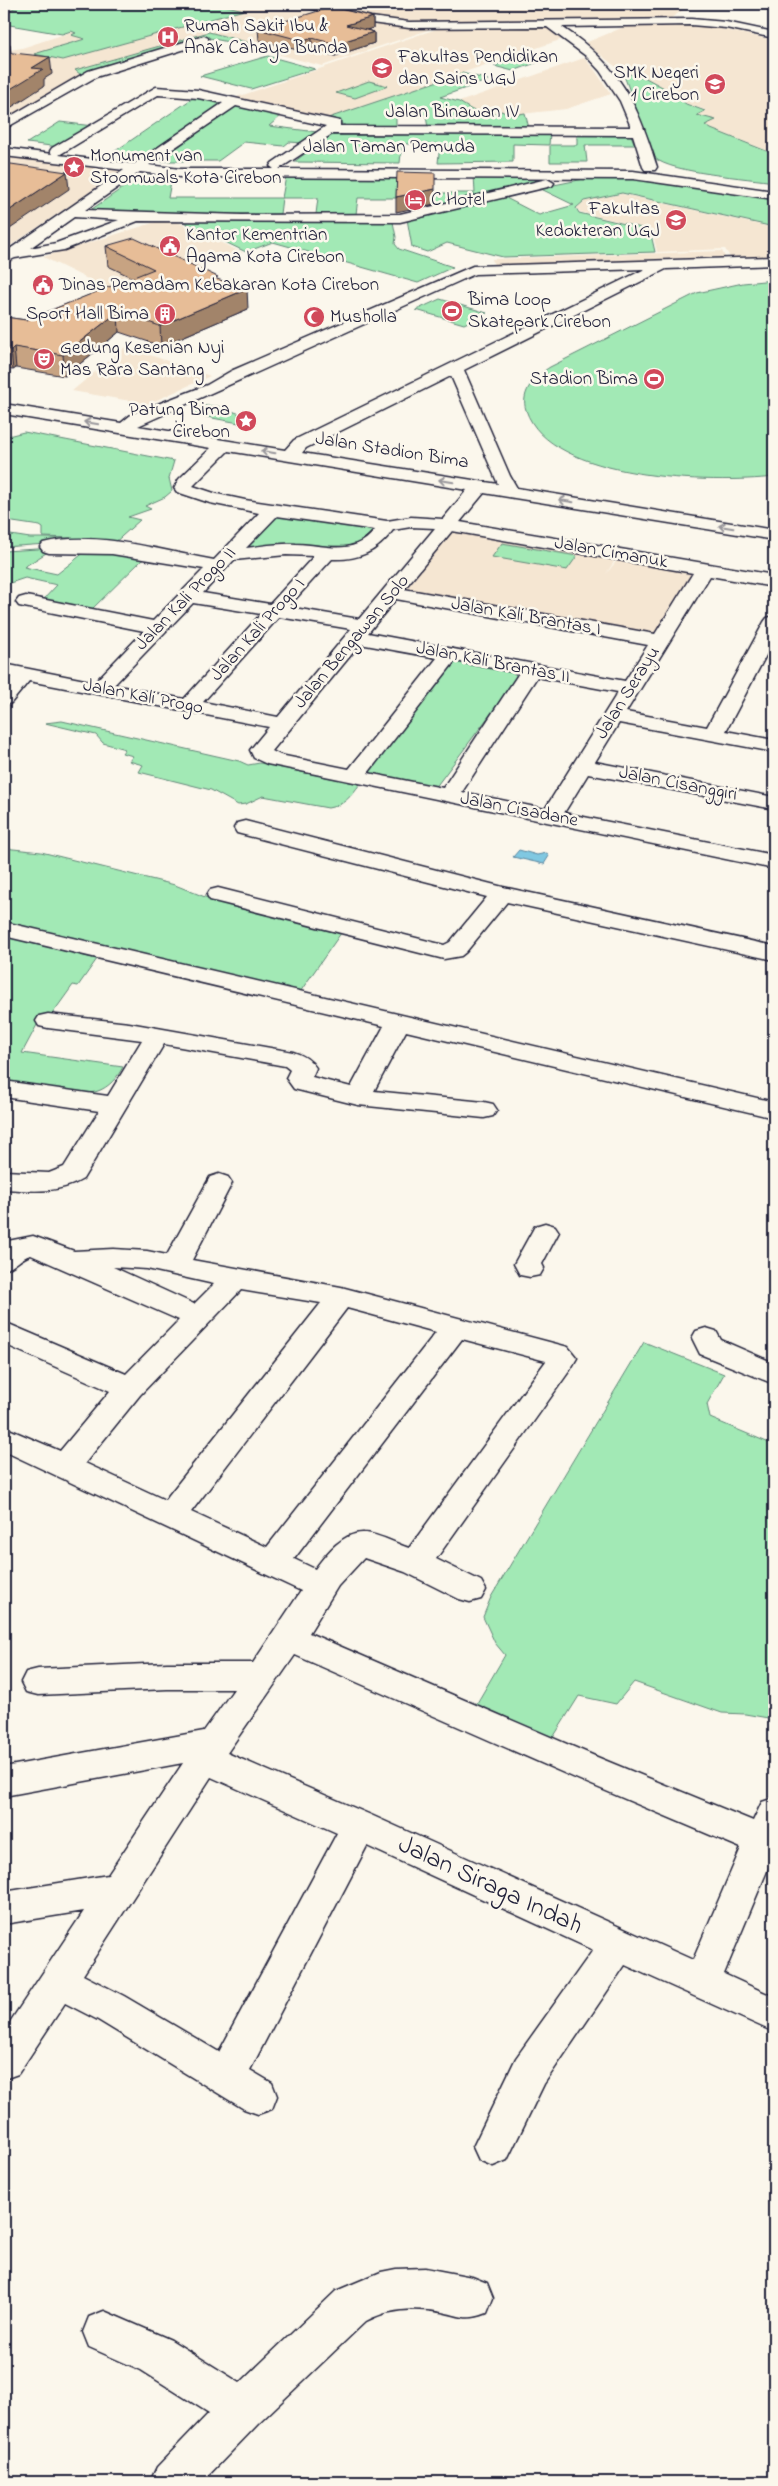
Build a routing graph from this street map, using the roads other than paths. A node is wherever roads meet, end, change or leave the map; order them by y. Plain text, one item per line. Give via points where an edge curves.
1 (305, 4) edge
2 (550, 24) junction
3 (773, 34) edge
4 (204, 40) dead end
5 (233, 102) junction
6 (4, 125) edge
7 (329, 130) junction
8 (638, 131) junction
9 (4, 144) edge
10 (58, 151) junction
11 (4, 152) edge
12 (110, 162) junction
13 (141, 166) junction
14 (277, 166) junction
15 (650, 167) junction
16 (587, 173) junction
17 (774, 186) edge
18 (774, 195) edge
19 (72, 213) junction
20 (138, 217) junction
21 (6, 257) edge
22 (774, 260) edge
23 (667, 264) junction
24 (456, 368) junction
25 (4, 396) edge
26 (4, 409) edge
27 (138, 418) junction
28 (124, 429) junction
29 (224, 445) junction
30 (295, 450) junction
31 (501, 476) junction
32 (479, 487) junction
33 (511, 492) junction
34 (274, 509) junction
35 (774, 520) edge
36 (387, 526) junction
37 (448, 526) junction
38 (774, 535) edge
39 (49, 547) dead end
40 (327, 553) junction
41 (223, 561) junction
42 (705, 569) junction
43 (774, 580) edge
44 (392, 593) junction
45 (188, 596) junction
46 (26, 602) dead end
47 (275, 610) junction
48 (774, 622) edge
49 (157, 628) junction
50 (360, 632) junction
51 (660, 641) junction
52 (450, 655) junction
53 (4, 670) edge
54 (531, 670) junction
55 (24, 674) junction
56 (631, 688) junction
57 (99, 689) junction
58 (4, 699) edge
59 (188, 706) junction
60 (613, 716) junction
61 (283, 724) junction
62 (713, 735) junction
63 (774, 746) edge
64 (265, 757) joint
65 (582, 766) junction
66 (354, 776) junction
67 (448, 796) junction
68 (774, 803) edge
69 (551, 816) junction
70 (245, 828) dead end
71 (774, 862) edge
72 (502, 894) junction
73 (218, 895) dead end
74 (4, 929) edge
75 (774, 953) edge
76 (48, 1021) dead end
77 (398, 1023) junction
78 (156, 1037) junction
79 (4, 1089) edge
80 (358, 1096) junction
81 (115, 1105) junction
82 (484, 1110) dead end
83 (774, 1110) edge
84 (4, 1180) edge
85 (219, 1183) dead end
86 (545, 1232) dead end
87 (71, 1260) junction
88 (4, 1261) edge
89 (174, 1266) junction
90 (530, 1268) dead end
91 (235, 1279) junction
92 (342, 1297) junction
93 (198, 1318) junction
94 (456, 1327) junction
95 (4, 1332) edge
96 (706, 1338) dead end
97 (774, 1374) edge
98 (130, 1388) junction
99 (4, 1438) edge
100 (65, 1466) junction
101 (170, 1516) junction
102 (273, 1563) junction
103 (416, 1563) junction
104 (321, 1586) junction
105 (470, 1590) dead end
106 (289, 1638) junction
107 (263, 1676) junction
108 (38, 1682) dead end
109 (210, 1751) junction
110 (4, 1781) edge
111 (359, 1826) junction
112 (769, 1827) edge
113 (120, 1889) junction
114 (4, 1908) edge
115 (617, 1945) junction
116 (58, 1981) junction
117 (702, 1982) junction
118 (774, 2015) edge
119 (8, 2052) edge
120 (226, 2077) junction
121 (258, 2096) dead end
122 (493, 2147) dead end
123 (472, 2298) dead end
124 (104, 2332) dead end
125 (243, 2408) junction
126 (172, 2482) edge

1 - 2 street via 394,23
2 - 3 street via 697,22
2 - 8 street via 579,42 607,69 623,94
4 - 6 street via 92,74
5 - 7 street via 335,124
5 - 10 street via 181,92 153,92
5 - 13 street
7 - 8 street, Jalan Binawan IV
7 - 14 street
8 - 15 street
9 - 10 street, Jalan Taman Pemuda
10 - 12 street, Jalan Taman Pemuda
11 - 12 street, Jalan Taman Pemuda
12 - 13 street, Jalan Taman Pemuda
13 - 14 street, Jalan Taman Pemuda
13 - 16 street, Jalan Taman Pemuda via 180,173
13 - 19 street
14 - 15 street, Jalan Taman Pemuda
15 - 17 street, Jalan Taman Pemuda
16 - 18 street, Jalan Taman Pemuda via 651,177
16 - 20 street, Jalan Taman Pemuda via 400,218
19 - 20 street, Jalan Taman Pemuda
19 - 21 street
20 - 21 street via 59,247
22 - 23 street
23 - 24 street
23 - 27 street via 473,270 242,372 213,388
24 - 30 street
24 - 31 street
25 - 27 street, Jalan Stadion Bima
28 -> 26 street, Jalan Stadion Bima
27 - 28 street
27 - 30 street, Jalan Stadion Bima
28 - 29 street, Jalan Stadion Bima
30 -> 29 street, Jalan Stadion Bima
29 - 34 street, Jalan Cimanuk via 183,488 197,496
30 - 31 street, Jalan Stadion Bima
32 -> 30 street, Jalan Stadion Bima
31 - 33 street
31 - 35 street, Jalan Stadion Bima
32 - 33 street, Jalan Stadion Bima
32 - 37 street, Jalan Bengawan Solo
38 -> 33 street, Jalan Stadion Bima
34 - 36 street, Jalan Cimanuk
34 - 41 street, Jalan Kali Progo II
36 - 37 street, Jalan Cimanuk via 422,522
36 - 40 street via 366,549
37 - 42 street, Jalan Cimanuk
37 - 44 street, Jalan Bengawan Solo
39 - 41 street via 98,547
40 - 41 street via 294,549
40 - 47 street, Jalan Kali Progo I
41 - 45 street, Jalan Kali Progo II
42 - 43 street, Jalan Cimanuk
42 - 51 street, Jalan Serayu
44 - 50 street, Jalan Bengawan Solo
44 - 51 street, Jalan Kali Brantas I
45 - 47 street, Jalan Kali Brantas II
45 - 49 street, Jalan Kali Progo II
46 - 49 street
47 - 50 street, Jalan Kali Brantas II
47 - 59 street, Jalan Kali Progo I
48 - 62 street
49 - 57 street, Jalan Kali Progo II
50 - 52 street, Jalan Kali Brantas II
50 - 61 street, Jalan Bengawan Solo
51 - 56 street, Jalan Serayu
52 - 54 street, Jalan Kali Brantas II
52 - 66 street
53 - 55 street, Jalan Kali Progo
54 - 56 street, Jalan Kali Brantas II
54 - 67 street
55 - 57 street, Jalan Kali Progo
55 - 58 street
56 - 60 street, Jalan Serayu
57 - 59 street, Jalan Kali Progo
59 - 61 street, Jalan Kali Progo
60 - 62 street
60 - 65 street, Jalan Serayu
61 - 64 street, Jalan Bengawan Solo via 261,750
62 - 63 street
64 - 66 street, Jalan Cisadane
65 - 68 street, Jalan Cisanggiri
65 - 69 street, Jalan Serayu
66 - 67 street, Jalan Cisadane
67 - 69 street, Jalan Cisadane
69 - 71 street, Jalan Cisadane
70 - 72 street
72 - 73 street via 458,947 444,952
72 - 75 street
74 - 77 street
76 - 78 street via 129,1030
77 - 80 street
77 - 83 street
78 - 80 street via 293,1060 303,1068 299,1078 303,1083
78 - 81 street
79 - 81 street
80 - 82 street
81 - 84 street via 78,1168 64,1180
85 - 89 street
86 - 90 street via 528,1264
87 - 88 street via 33,1245 18,1248
87 - 89 street via 131,1258
87 - 93 street
89 - 91 street
91 - 92 street
91 - 93 street
92 - 94 street
92 - 101 street
93 - 98 street
94 - 102 street
94 - 103 street via 553,1351 562,1361
95 - 98 street
96 - 97 street via 716,1350
98 - 100 street
99 - 100 street
100 - 101 street
101 - 102 street
102 - 104 street
103 - 104 street via 361,1545 349,1551
103 - 105 street
104 - 106 street
106 - 107 street
106 - 112 street via 585,1767
107 - 108 street via 167,1676
107 - 109 street
109 - 110 street
109 - 111 street, Jalan Siraga Indah
109 - 113 street
111 - 115 street, Jalan Siraga Indah
111 - 120 street
112 - 117 street
113 - 114 street
113 - 116 street
115 - 117 street, Jalan Siraga Indah
115 - 122 street via 530,2072
116 - 119 street
116 - 120 street
117 - 118 street, Jalan Siraga Indah
120 - 121 street
123 - 125 street via 413,2287 368,2296 351,2306
124 - 125 street via 156,2355
125 - 126 street

